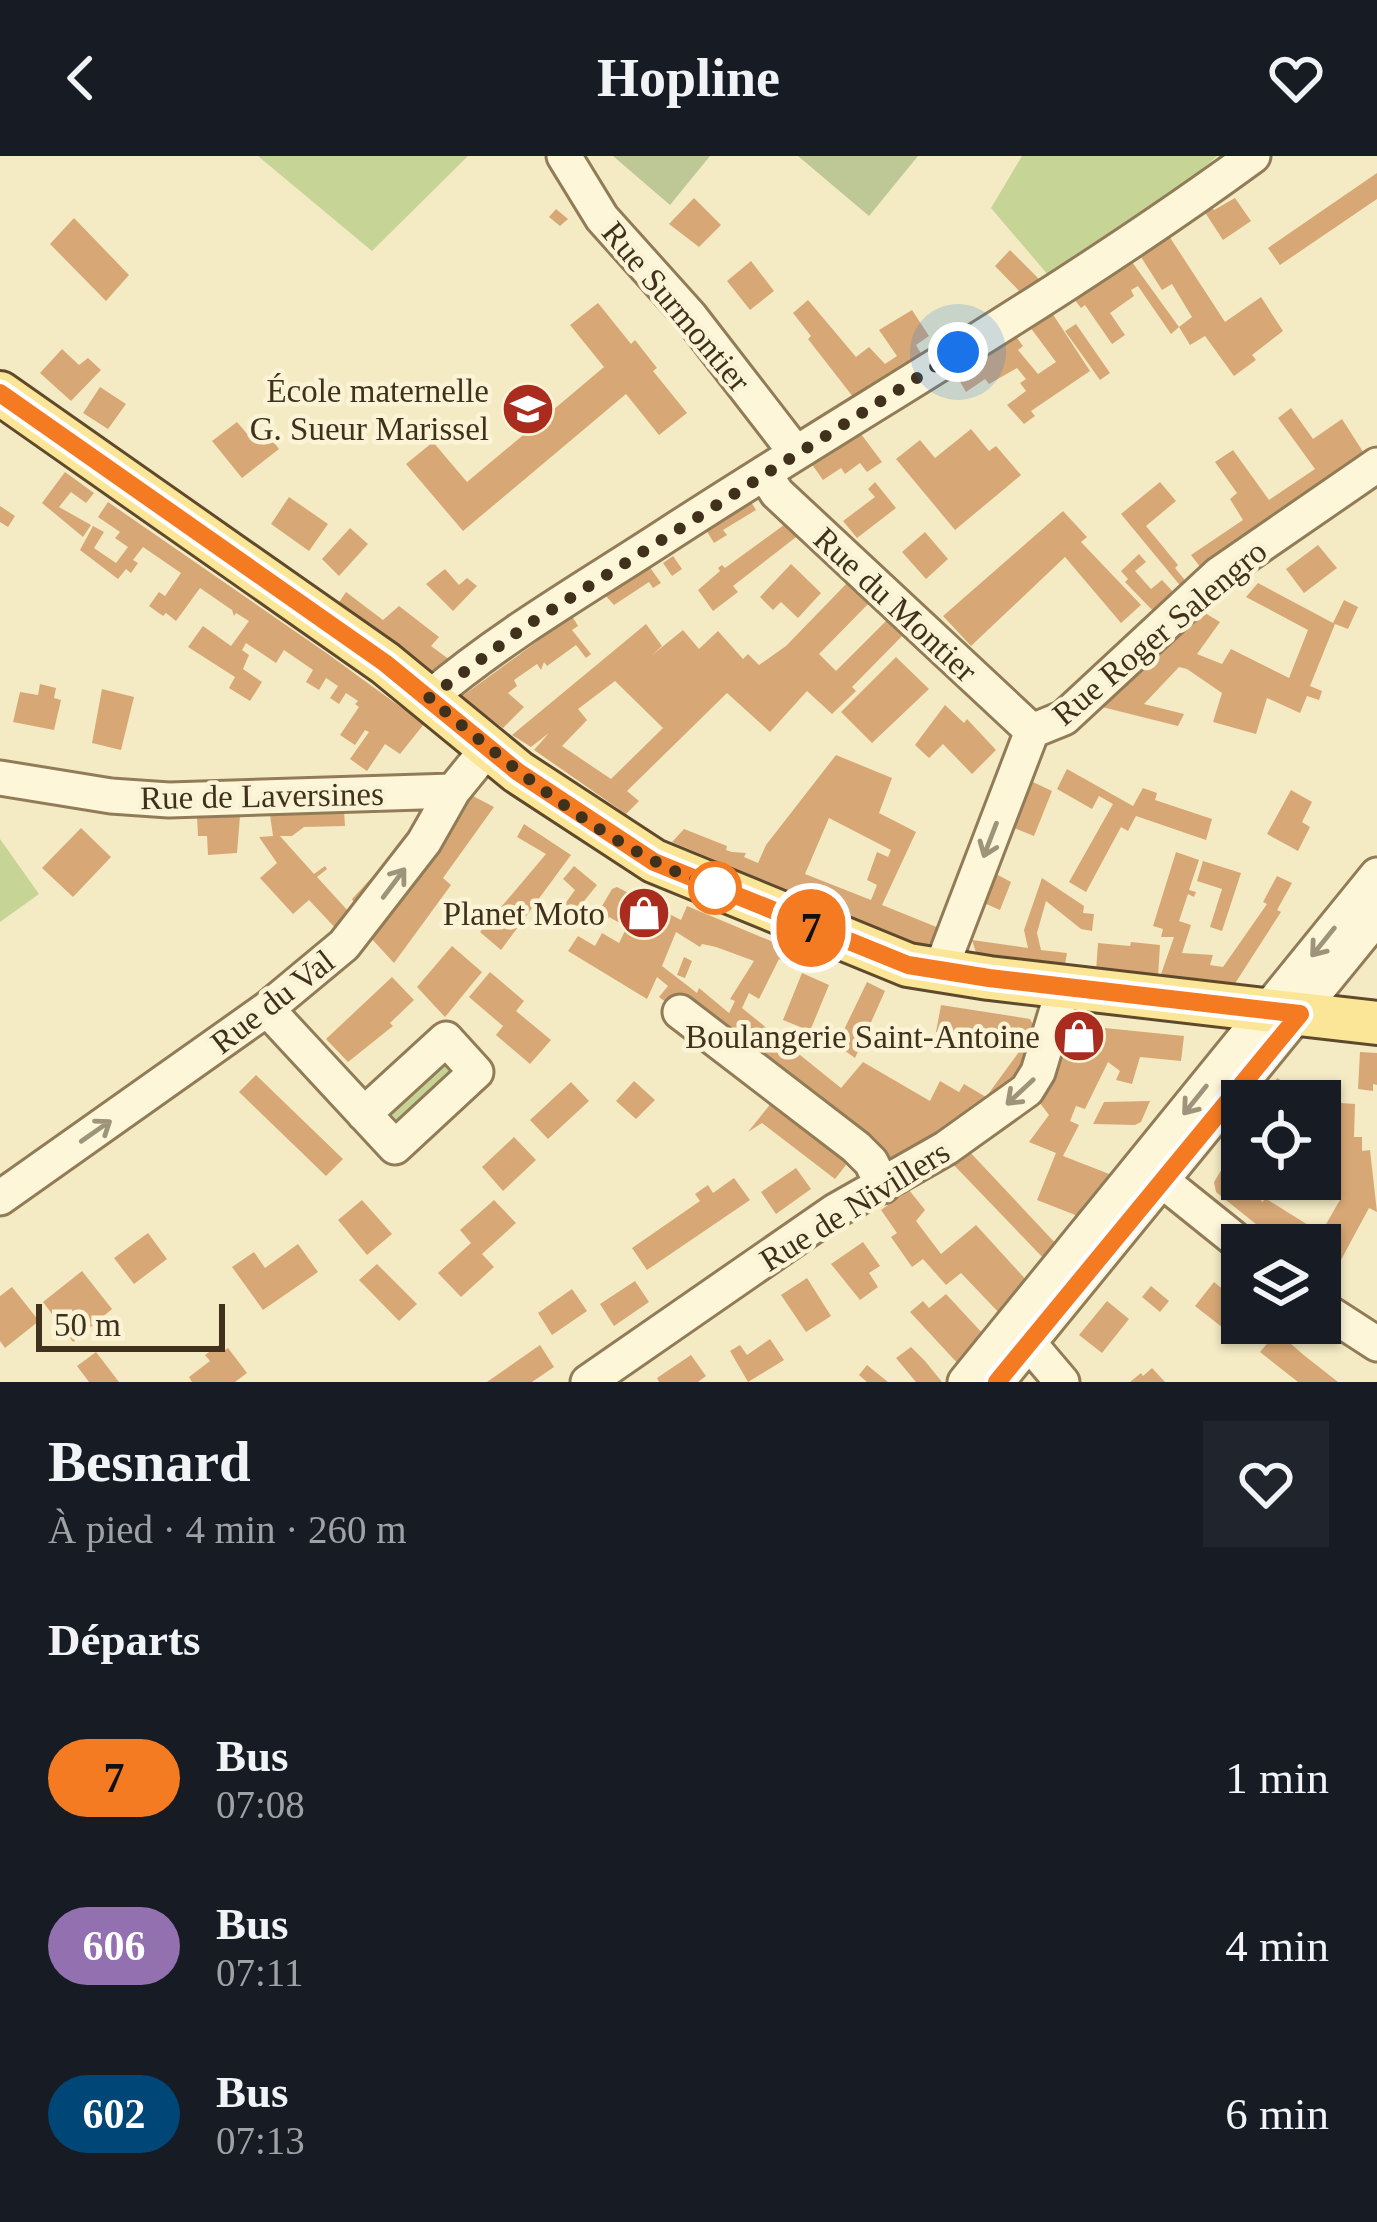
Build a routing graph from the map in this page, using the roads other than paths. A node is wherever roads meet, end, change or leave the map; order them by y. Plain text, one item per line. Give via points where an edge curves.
1 (564, 156) edge
2 (1253, 156) edge
3 (0, 393) edge
4 (796, 453) junction
5 (1377, 465) edge
6 (764, 473) junction
7 (429, 698) junction
8 (1032, 731) junction
9 (488, 748) junction
10 (0, 778) edge
11 (453, 791) junction
12 (1377, 875) edge
13 (1377, 917) edge
14 (940, 971) junction
15 (1064, 986) junction
16 (267, 1009) junction
17 (680, 1012) dead end
18 (1285, 1012) junction
19 (1377, 1023) edge
20 (364, 1114) dead end
21 (1153, 1173) junction
22 (883, 1186) junction
23 (0, 1198) edge
24 (1221, 1228) edge
25 (1341, 1321) edge
26 (1021, 1334) junction
27 (1377, 1344) edge
28 (588, 1382) edge
29 (965, 1382) edge
30 (998, 1382) edge
31 (1062, 1382) edge

1 - 4 street, Rue Surmontier via 602,218
2 - 4 street via 1135,242
3 - 7 main road
4 - 6 street
5 - 8 street, Rue Roger Salengro via 1219,574 1064,718
6 - 7 street
6 - 8 street, Rue du Montier
7 - 9 main road
8 -> 14 street, Rue Roger Salengro
9 - 11 street, Rue du Val
9 - 14 main road via 654,862 881,957
10 - 11 street, Rue de Laversines via 169,800
16 -> 11 street, Rue du Val via 356,932
12 -> 18 street
13 - 18 street
14 - 15 main road
15 - 18 main road
15 -> 22 street, Rue de Nivillers via 1028,1090
16 - 20 street
23 -> 16 street, Rue du Val
17 - 22 street via 856,1147
18 - 19 main road
18 - 21 street
21 - 24 street
21 - 26 street
22 - 28 street, Rue de Nivillers
25 - 27 street
26 - 29 street
26 - 30 street
26 - 31 street

